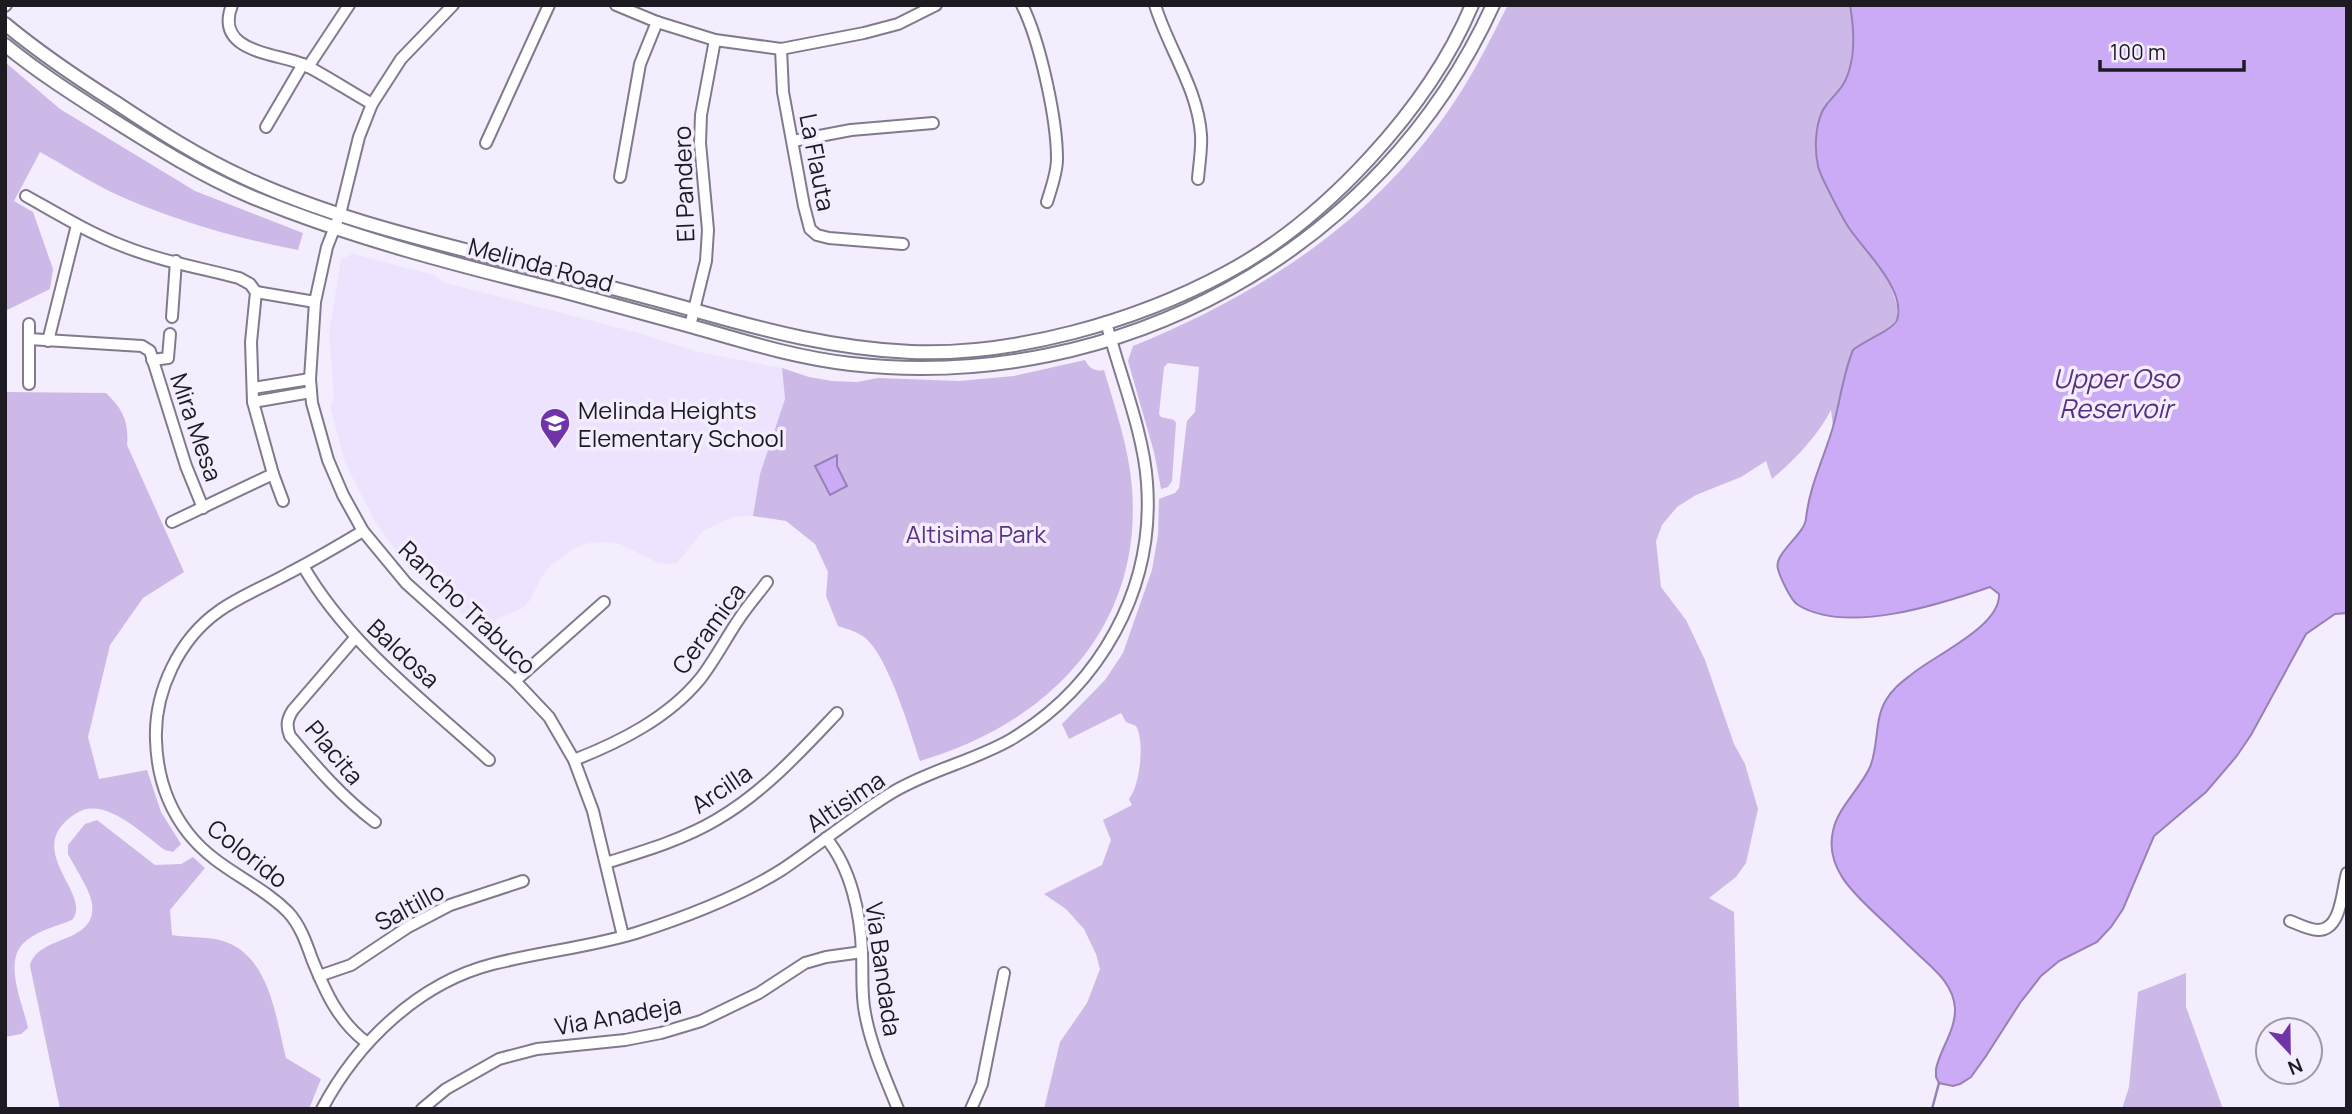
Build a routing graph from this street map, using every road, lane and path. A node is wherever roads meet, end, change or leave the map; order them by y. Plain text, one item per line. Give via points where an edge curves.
1 (232, 5) edge
2 (349, 5) edge
3 (453, 5) edge
4 (549, 5) edge
5 (616, 5) edge
6 (936, 5) edge
7 (1022, 5) edge
8 (1155, 5) edge
9 (1472, 5) edge
10 (1493, 5) edge
11 (657, 22) junction
12 (5, 24) edge
13 (715, 40) junction
14 (5, 45) edge
15 (781, 49) junction
16 (305, 66) junction
17 (372, 104) junction
18 (933, 123) dead end
19 (266, 127) dead end
20 (793, 141) junction
21 (486, 144) dead end
22 (620, 177) dead end
23 (1198, 179) dead end
24 (26, 196) dead end
25 (1047, 202) dead end
26 (340, 214) junction
27 (77, 225) junction
28 (334, 228) junction
29 (903, 244) dead end
30 (176, 261) junction
31 (256, 292) junction
32 (315, 302) junction
33 (694, 310) junction
34 (172, 317) dead end
35 (1106, 323) junction
36 (29, 324) dead end
37 (690, 326) junction
38 (170, 334) dead end
39 (29, 339) junction
40 (1111, 340) junction
41 (48, 341) junction
42 (152, 360) junction
43 (310, 379) junction
44 (29, 384) dead end
45 (253, 388) junction
46 (311, 392) junction
47 (253, 402) junction
48 (273, 474) junction
49 (283, 502) dead end
50 (203, 508) junction
51 (172, 522) dead end
52 (363, 531) junction
53 (303, 566) junction
54 (767, 582) dead end
55 (604, 602) dead end
56 (355, 638) junction
57 (515, 681) junction
58 (837, 713) dead end
59 (574, 760) junction
60 (489, 761) dead end
61 (375, 822) dead end
62 (826, 838) junction
63 (606, 863) junction
64 (2347, 873) edge
65 (523, 881) dead end
66 (2290, 921) dead end
67 (623, 936) junction
68 (862, 952) junction
69 (1004, 973) dead end
70 (319, 976) junction
71 (366, 1042) junction
72 (322, 1109) edge
73 (422, 1109) edge
74 (898, 1109) edge
75 (971, 1109) edge

1 - 16 street via 231,29 237,39 251,50
2 - 16 street
3 - 17 street, Rancho Trabuco via 401,59
4 - 21 street
5 - 11 street
6 - 15 street via 898,24
7 - 25 street via 1033,27 1054,128 1057,161
8 - 23 street via 1192,96 1201,135
9 - 35 main road, Melinda Road via 1433,76 1393,130 1372,156 1293,229 1226,273
10 - 40 main road, Melinda Road via 1459,70 1415,132 1348,204 1252,277 1182,313
11 - 13 street
11 - 22 street via 640,64
12 - 26 main road, Melinda Road via 56,64 206,159
13 - 15 street
13 - 33 street, El Pandero via 701,124 706,261
14 - 28 main road, Melinda Road via 73,94 200,173
15 - 20 street, La Flauta via 783,92
16 - 17 street
16 - 19 street
17 - 26 street, Rancho Trabuco
18 - 20 street via 851,130
20 - 29 street, La Flauta via 810,229 829,238
24 - 27 street
26 - 28 street, Rancho Trabuco
26 - 33 main road, Melinda Road
27 - 30 street via 132,249
27 - 41 street
28 - 32 street, Rancho Trabuco
28 - 37 main road, Melinda Road
30 - 31 street via 239,278
30 - 34 street
31 - 32 street
31 - 45 street
32 - 43 street, Rancho Trabuco
33 - 35 main road, Melinda Road via 793,337 912,352 1023,343
33 - 37 street, El Pandero
35 - 40 street, Altisima
36 - 39 street
37 - 40 main road, Melinda Road via 783,353 911,368 1002,364
38 - 42 street, Mira Mesa via 168,358
39 - 41 street, Mira Mesa
39 - 44 street
40 - 62 street, Altisima via 1142,449 1148,516 1140,571 1112,639 1066,699 1035,724 897,789
41 - 42 street, Mira Mesa via 142,346 150,351
42 - 50 street, Mira Mesa
43 - 45 street
43 - 46 street, Rancho Trabuco
45 - 47 street
46 - 47 street
46 - 52 street, Rancho Trabuco via 328,460
47 - 48 street
48 - 49 street
48 - 50 street, Mira Mesa
50 - 51 street, Mira Mesa
52 - 53 street, Colorido
52 - 57 street, Rancho Trabuco via 406,583
53 - 56 street, Baldosa
53 - 70 street, Colorido via 218,612 197,630 167,678 158,705 156,743 163,787 181,822 203,851 291,915
54 - 59 street, Ceramica via 683,697 626,736
55 - 57 street
56 - 60 street, Baldosa
56 - 61 street, Placita via 293,710 287,729 327,781
57 - 59 street, Rancho Trabuco via 549,717
58 - 63 street, Arcilla via 773,778 717,820
59 - 63 street, Rancho Trabuco
62 - 67 street, Altisima via 733,895 687,916
62 - 68 street, Via Bandada via 845,871 860,923
63 - 67 street, Rancho Trabuco
64 - 66 street via 2340,905 2328,926 2318,930
65 - 70 street, Saltillo via 450,905 351,965
67 - 71 street, Altisima via 490,965 461,976 430,991
68 - 73 street, Via Anadeja via 805,963 760,993 701,1021 661,1033 537,1049 499,1059 446,1089
68 - 74 street, Via Bandada via 864,1011
69 - 75 street via 982,1084
70 - 71 street, Colorido via 341,1017
71 - 72 street, Altisima

